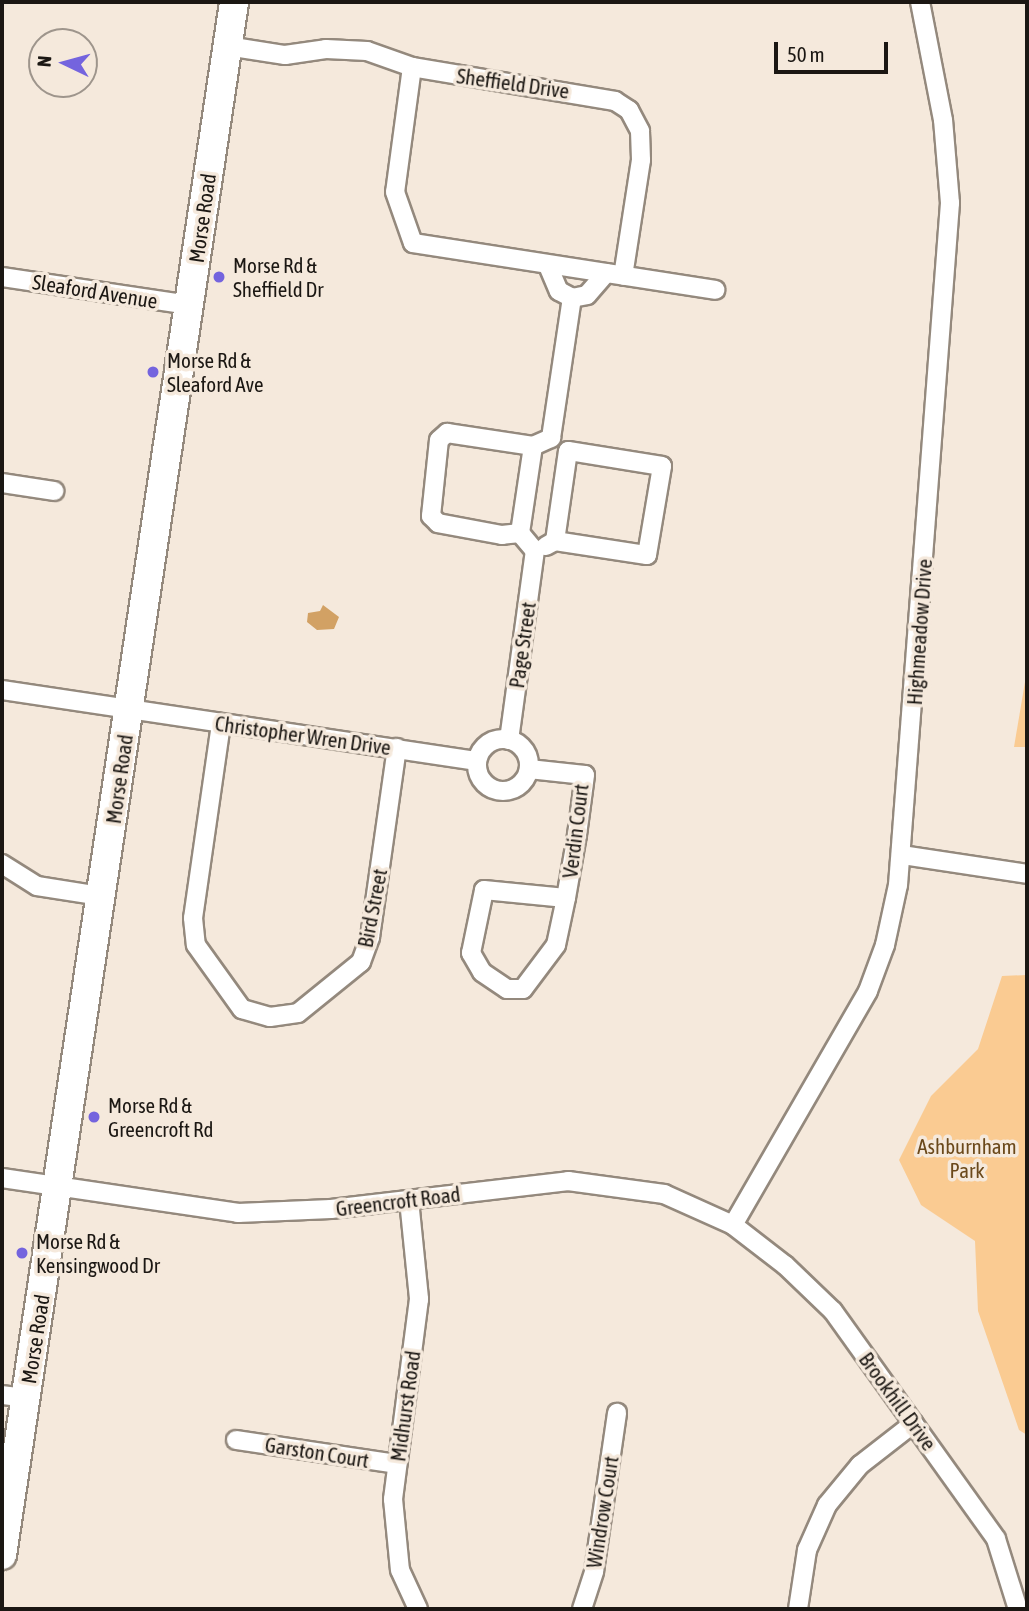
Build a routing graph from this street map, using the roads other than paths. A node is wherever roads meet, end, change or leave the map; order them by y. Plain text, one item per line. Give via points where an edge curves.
1 (234, 2) edge
2 (920, 2) edge
3 (227, 46) junction
4 (412, 66) junction
5 (549, 268) junction
6 (615, 275) junction
7 (2, 277) edge
8 (715, 290) dead end
9 (572, 298) junction
10 (189, 305) junction
11 (551, 438) junction
12 (533, 446) junction
13 (568, 451) junction
14 (2, 483) edge
15 (54, 491) dead end
16 (520, 533) junction
17 (555, 541) junction
18 (535, 551) junction
19 (2, 690) edge
20 (129, 708) junction
21 (221, 724) junction
22 (509, 740) junction
23 (397, 748) junction
24 (477, 761) junction
25 (529, 769) junction
26 (902, 855) junction
27 (2, 864) edge
28 (1027, 874) edge
29 (101, 897) junction
30 (566, 898) junction
31 (2, 1178) edge
32 (58, 1187) junction
33 (409, 1200) junction
34 (733, 1225) junction
35 (14, 1396) edge
36 (617, 1413) dead end
37 (914, 1423) junction
38 (236, 1440) dead end
39 (397, 1464) junction
40 (2, 1555) edge
41 (418, 1609) edge
42 (582, 1609) edge
43 (798, 1609) edge
44 (1018, 1609) edge

1 - 3 main road, Morse Road
2 - 26 street, Highmeadow Drive via 943,120 950,202
3 - 4 street, Sheffield Drive via 285,55 326,49 367,51
3 - 10 main road, Morse Road
4 - 5 street via 395,192 413,243
4 - 6 street, Sheffield Drive via 600,96 629,110 640,131 640,160
5 - 6 street
5 - 9 street via 559,291
6 - 8 street
6 - 9 street
7 - 10 street, Sleaford Avenue
9 - 11 street
10 - 20 main road, Morse Road
11 - 12 street
11 - 13 street
12 - 16 street
12 - 16 street via 447,433 439,440 435,465 429,507 438,523 502,535
13 - 17 street
13 - 17 street via 662,466 647,555
14 - 15 street
16 - 18 street
17 - 18 street
18 - 22 street, Page Street
19 - 20 street, Christopher Wren Drive
20 - 21 street, Christopher Wren Drive
20 - 29 main road, Morse Road
21 - 23 street, Christopher Wren Drive
21 - 23 street, Bird Street via 193,918 196,945 242,1009 270,1017 298,1013 361,962 370,937
22 - 24 street via 485,746
22 - 25 street via 522,747
23 - 24 street, Christopher Wren Drive
24 - 25 street via 480,777 499,792 516,789
25 - 30 street, Verdin Court via 585,775
26 - 28 street
26 - 34 street, Highmeadow Drive via 885,946 868,990
27 - 29 street via 37,886
29 - 32 main road, Morse Road
30 - 30 street, Verdin Court via 556,945 523,989 507,989 482,972 471,953 484,890
31 - 32 street, Greencroft Road
32 - 33 street, Greencroft Road via 238,1213
32 - 35 main road, Morse Road
33 - 34 street, Greencroft Road via 568,1181 664,1194
33 - 39 street, Midhurst Road via 419,1299
34 - 37 street, Brookhill Drive via 785,1265 833,1311
35 - 40 main road, Morse Road
36 - 42 street, Windrow Court via 594,1571
37 - 43 street via 860,1465 827,1505 807,1550
37 - 44 street, Brookhill Drive via 996,1539
38 - 39 street, Garston Court
39 - 41 street, Midhurst Road via 394,1540 400,1570

